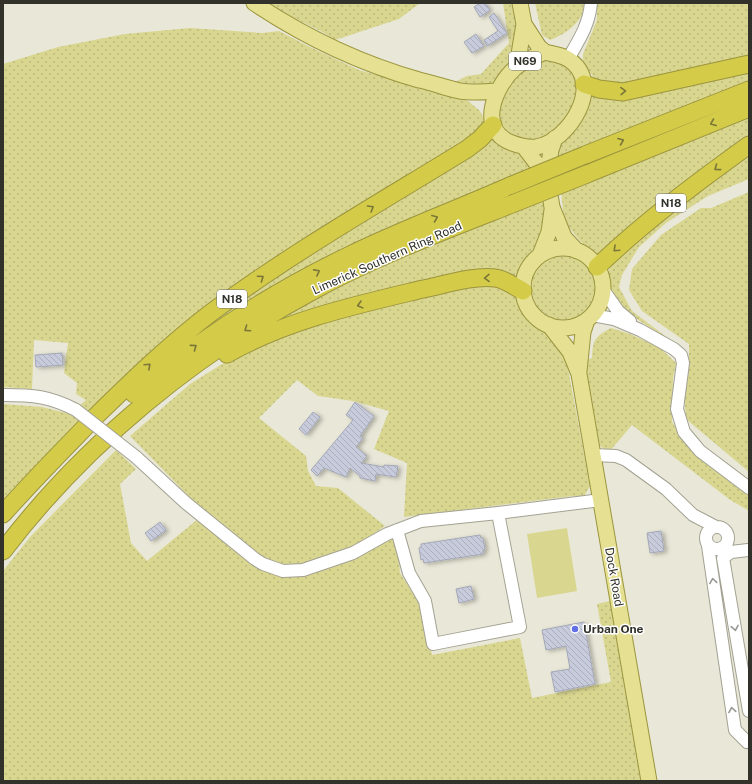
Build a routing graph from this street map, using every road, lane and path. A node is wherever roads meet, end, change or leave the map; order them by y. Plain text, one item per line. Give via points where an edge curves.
1 (254, 3) edge
2 (520, 3) edge
3 (591, 3) edge
4 (524, 24) junction
5 (545, 52) junction
6 (568, 59) junction
7 (749, 64) edge
8 (517, 66) junction
9 (584, 84) junction
10 (749, 90) edge
11 (460, 91) junction
12 (497, 91) junction
13 (749, 108) edge
14 (492, 120) junction
15 (555, 138) junction
16 (749, 145) edge
17 (524, 147) junction
18 (547, 177) junction
19 (552, 207) junction
20 (577, 251) junction
21 (540, 255) junction
22 (597, 267) junction
23 (602, 288) junction
24 (523, 291) junction
25 (590, 317) junction
26 (549, 326) junction
27 (640, 330) junction
28 (579, 374) junction
29 (179, 385) junction
30 (3, 395) edge
31 (89, 454) junction
32 (593, 455) junction
33 (749, 488) edge
34 (601, 500) junction
35 (498, 513) junction
36 (3, 514) edge
37 (693, 515) junction
38 (3, 526) edge
39 (716, 527) junction
40 (397, 530) junction
41 (707, 542) junction
42 (726, 549) junction
43 (3, 551) edge
44 (748, 551) edge
45 (3, 562) edge
46 (749, 712) edge
47 (749, 741) edge
48 (649, 781) edge

1 - 11 main road via 335,50 395,73
2 - 4 main road, N69
3 - 6 street via 587,23
4 - 5 main road, N69
4 - 8 main road, N69
5 - 6 main road, N69
5 - 8 main road, N69
6 - 9 main road via 583,76
9 -> 7 highway via 623,92
8 - 12 main road, N69 via 507,75
9 - 15 main road via 580,107 572,121
38 -> 10 highway, Limerick Southern Ring Road / N18, bridge via 35,488 92,432 163,370 262,302 347,256 512,185
11 - 12 main road
11 - 14 main road via 476,100
12 - 14 main road, N69 via 493,101
13 -> 31 highway, Limerick Southern Ring Road / N18, bridge via 376,260 317,288 256,323 208,355 166,387
14 - 17 main road via 499,134 509,142
36 -> 14 highway, N18 via 36,476 108,404 182,336 267,274 480,140
15 - 17 main road via 537,147
15 - 18 main road
16 -> 22 highway, N18 via 639,228
17 - 18 main road
18 - 19 main road
19 - 20 main road via 564,237
19 - 21 main road via 549,232
20 - 21 main road via 558,248
20 - 22 main road via 588,257
21 - 24 main road via 527,271
22 - 23 main road
23 - 25 main road via 598,307
23 - 27 street via 618,311
24 - 26 main road via 525,302 531,312
24 -> 29 highway, N18 via 497,278 484,278 453,282 314,317 244,344 208,364
25 - 26 main road via 575,326
25 - 27 street via 614,319
25 - 28 main road, Dock Road via 583,332
26 - 28 main road, Dock Road via 570,352
27 - 33 street via 681,355 683,363 677,409 684,432 700,451
28 - 32 main road, Dock Road
29 - 31 highway, N18
29 - 45 highway, N18 via 70,487
30 - 40 street, bridge via 30,395 62,403 76,410 136,457 186,503 255,559 282,571 303,570 331,562
31 - 43 highway, Limerick Southern Ring Road / N18 via 53,491
32 - 34 main road, Dock Road
32 - 37 street via 616,456 626,460 666,489
34 - 35 street
34 - 48 main road, Dock Road
35 - 40 street via 421,520
35 - 40 street via 520,627 433,644 425,601 410,573
37 - 39 street
37 - 41 street
39 - 41 street via 710,530
39 - 42 street via 725,531
41 - 42 street via 713,549
47 -> 41 street via 747,742 735,730
42 - 44 street
42 -> 46 street

